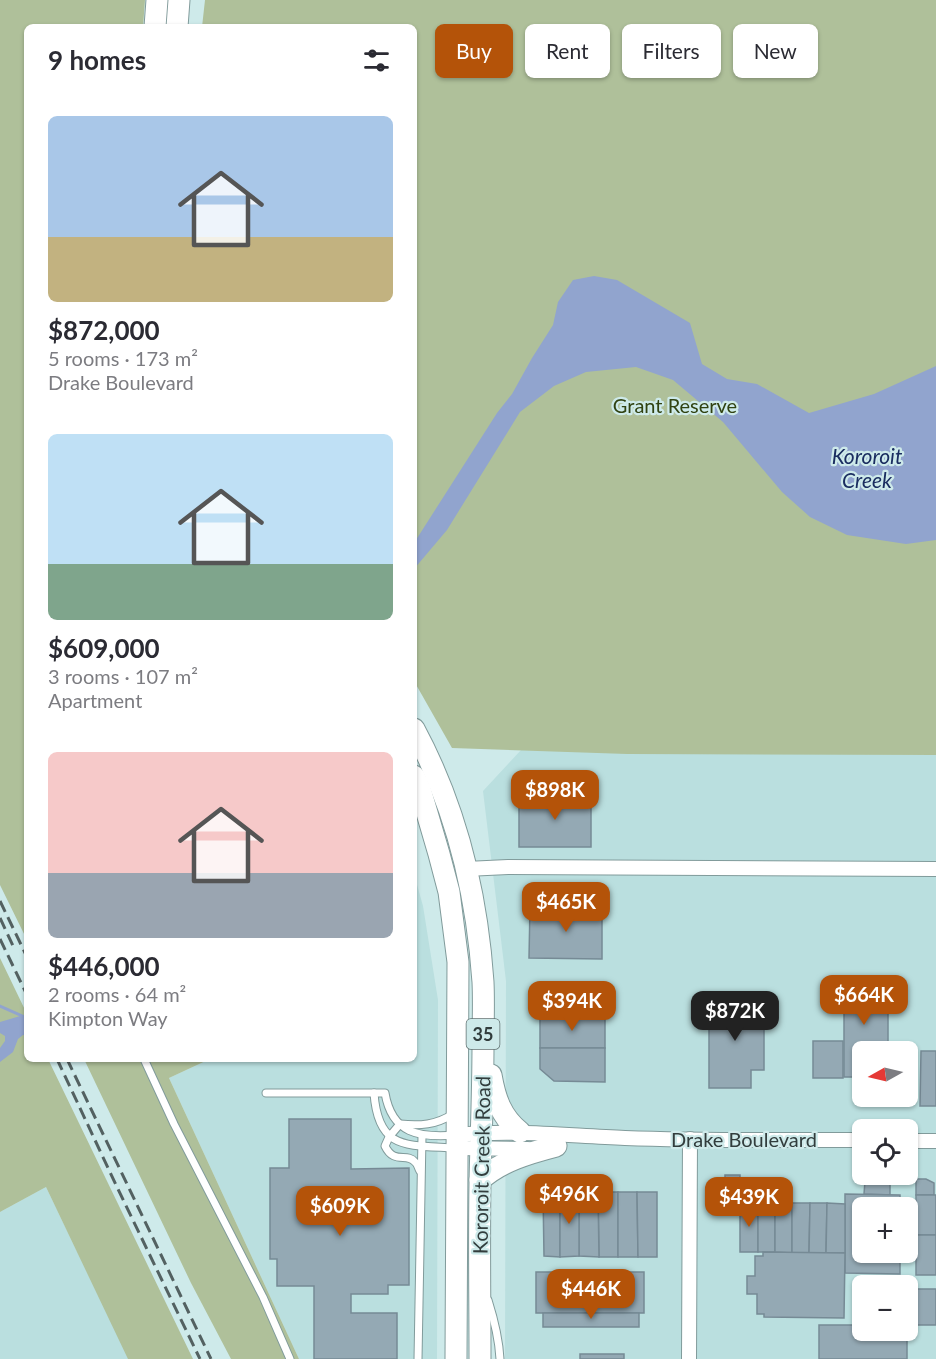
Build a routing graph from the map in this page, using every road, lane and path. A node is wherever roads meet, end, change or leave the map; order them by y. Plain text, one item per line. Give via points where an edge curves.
1 (157, 0) edge
2 (179, 0) edge
3 (155, 24) edge
4 (177, 24) edge
5 (417, 735) edge
6 (417, 782) edge
7 (466, 869) junction
8 (936, 869) edge
9 (483, 1027) junction
10 (145, 1062) edge
11 (266, 1093) dead end
12 (374, 1093) junction
13 (457, 1110) junction
14 (400, 1124) junction
15 (520, 1132) junction
16 (422, 1136) junction
17 (389, 1137) junction
18 (626, 1138) junction
19 (690, 1139) junction
20 (482, 1140) junction
21 (852, 1140) edge
22 (918, 1141) edge
23 (936, 1141) edge
24 (457, 1142) junction
25 (422, 1146) junction
26 (556, 1146) junction
27 (421, 1173) junction
28 (480, 1180) junction
29 (480, 1271) junction
30 (290, 1359) edge
31 (418, 1359) edge
32 (456, 1359) edge
33 (480, 1359) edge
34 (500, 1359) edge
35 (689, 1359) edge

1 - 3 main road
2 - 4 main road
5 - 7 main road, Kororoit Creek Road / 35 via 441,786
6 - 13 main road, Kororoit Creek Road / 35 via 440,854 455,932 459,985
7 - 8 street
7 - 9 main road, Kororoit Creek Road / 35 via 479,942
9 - 15 main road via 495,1095 504,1115
9 - 20 main road, Kororoit Creek Road / 35
10 - 30 lane
11 - 12 lane
12 - 14 lane via 385,1093 387,1105
12 - 17 lane via 377,1118
13 - 14 lane via 435,1123
13 - 24 main road, Kororoit Creek Road / 35
14 - 16 lane
14 - 17 lane
15 - 18 street, Drake Boulevard
15 - 20 street, Drake Boulevard
16 - 24 lane
16 - 25 lane
17 - 25 lane
17 - 27 lane via 387,1151 410,1158
18 - 19 street, Drake Boulevard
18 - 26 street, Drake Boulevard
19 - 21 street, Drake Boulevard
19 - 35 street
20 - 24 street, Drake Boulevard
20 - 26 street, Drake Boulevard via 532,1149
20 - 28 main road, Kororoit Creek Road / 35
22 - 23 street
24 - 25 lane
24 - 32 main road, Kororoit Creek Road / 35
25 - 27 lane
26 - 28 main road via 500,1166
27 - 31 lane
28 - 29 main road, Kororoit Creek Road / 35
29 - 33 main road, Kororoit Creek Road / 35
29 - 34 lane

